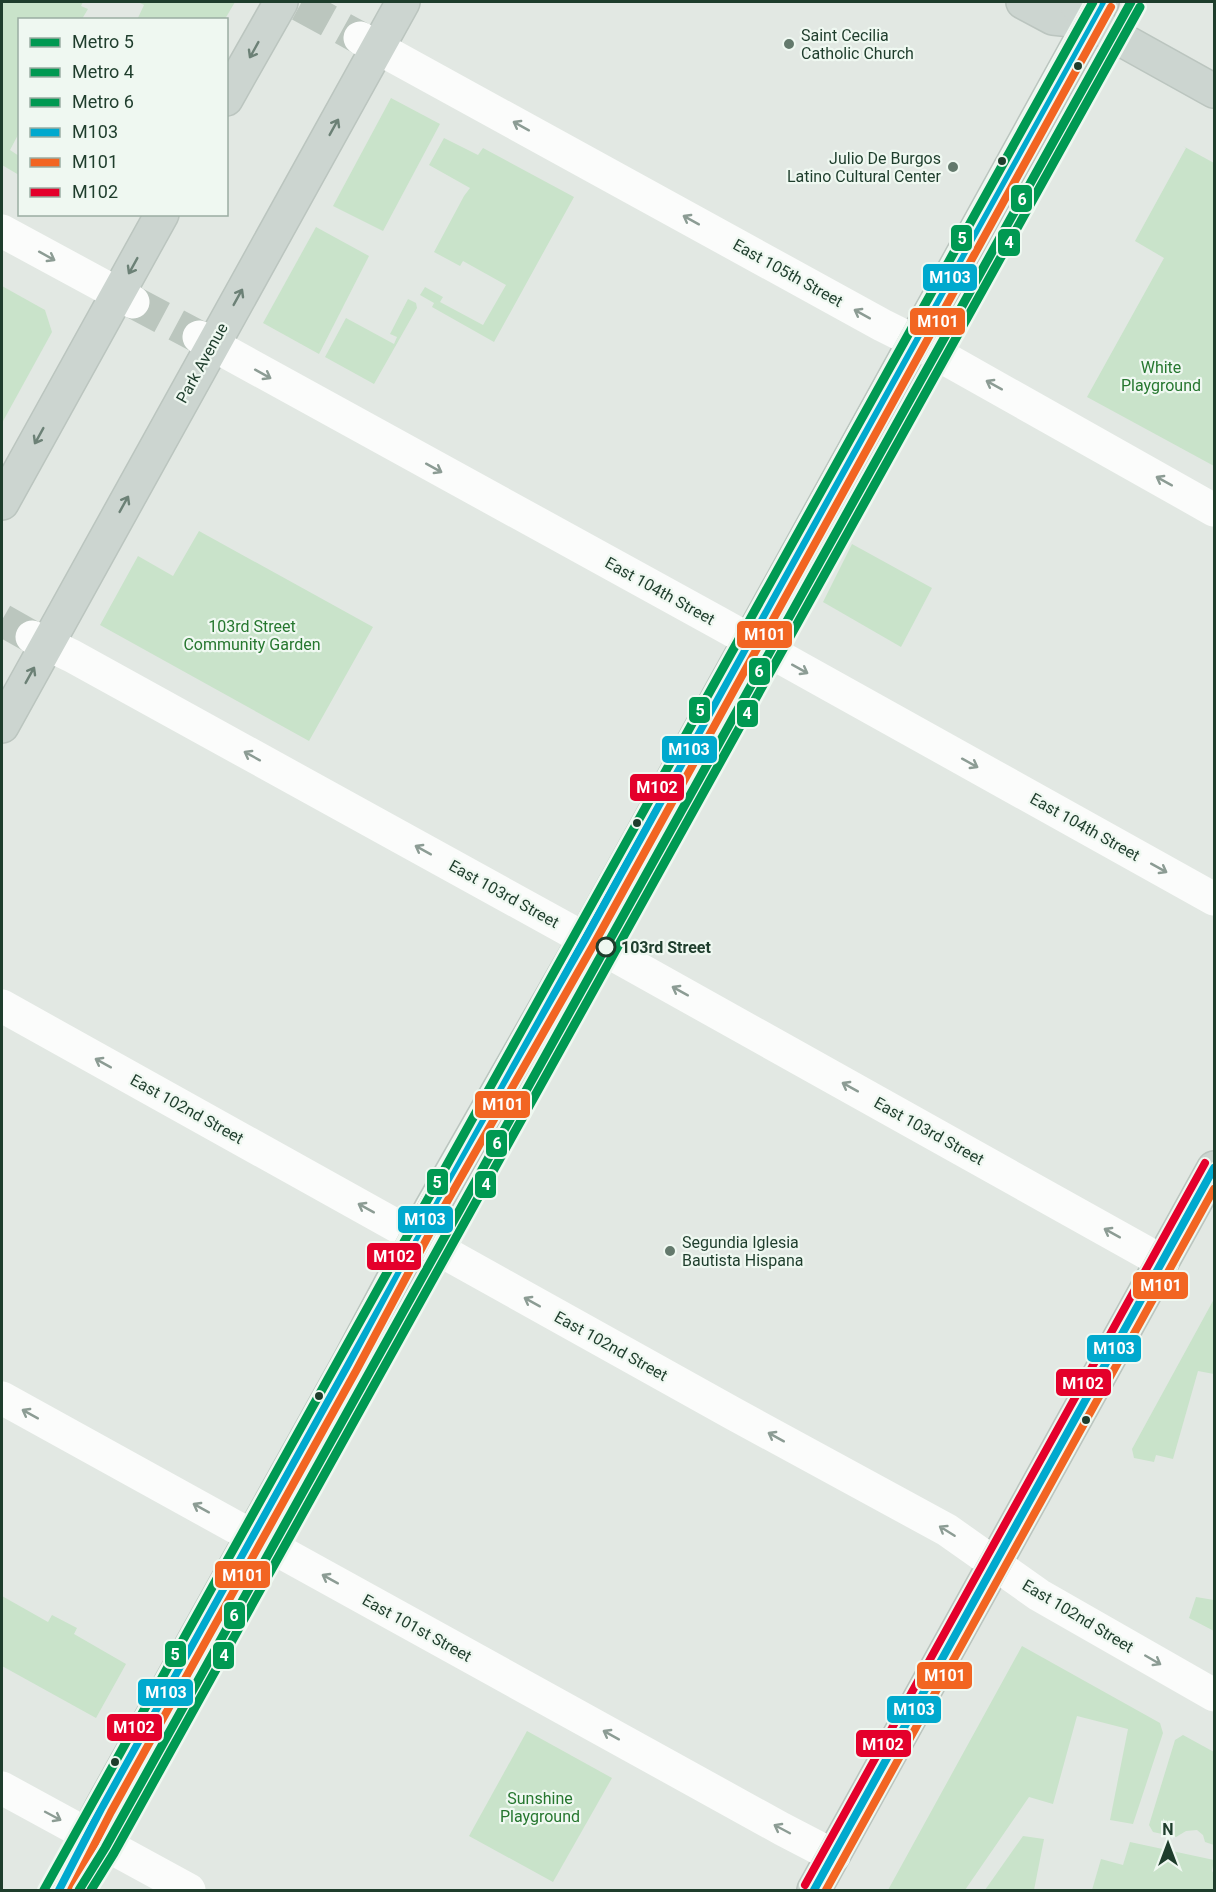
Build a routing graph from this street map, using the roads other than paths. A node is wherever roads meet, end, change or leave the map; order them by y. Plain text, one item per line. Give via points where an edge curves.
1 (403, 2) edge
2 (1023, 2) edge
3 (292, 3) edge
4 (1089, 8) edge
5 (369, 43) junction
6 (1215, 91) edge
7 (228, 96) edge
8 (161, 216) edge
9 (2, 231) edge
10 (126, 298) junction
11 (206, 341) junction
12 (914, 341) junction
13 (2, 503) edge
14 (1215, 510) edge
15 (40, 640) junction
16 (749, 640) junction
17 (2, 726) edge
18 (1215, 899) edge
19 (585, 939) junction
20 (2, 1006) edge
21 (1215, 1168) edge
22 (417, 1237) junction
23 (1163, 1262) junction
24 (2, 1398) edge
25 (252, 1535) junction
26 (996, 1564) junction
27 (1215, 1695) edge
28 (2, 1788) edge
29 (88, 1835) junction
30 (834, 1856) junction
31 (59, 1890) edge
32 (189, 1890) edge
33 (814, 1890) edge

1 - 5 main road, Park Avenue
2 - 4 main road via 1053,18
3 -> 7 main road
4 - 6 main road
4 - 12 main road
11 -> 5 main road, Park Avenue
12 -> 5 street, East 105th Street
8 -> 10 main road
9 -> 10 street
10 -> 13 main road
15 -> 11 main road, Park Avenue
11 -> 16 street, East 104th Street
14 -> 12 street, East 105th Street
12 - 16 main road
17 -> 15 main road, Park Avenue
19 -> 15 street, East 103rd Street
16 -> 18 street, East 104th Street
16 - 19 main road
19 - 22 main road
23 -> 19 street, East 103rd Street
22 -> 20 street, East 102nd Street
21 - 23 main road
22 - 25 main road
26 -> 22 street, East 102nd Street via 947,1530
23 - 26 main road
25 -> 24 street, East 101st Street
25 - 29 main road
30 -> 25 street, East 101st Street
26 -> 27 street, East 102nd Street via 1039,1595
26 - 30 main road
28 -> 29 street
29 - 31 main road
29 - 32 street
30 - 33 main road

